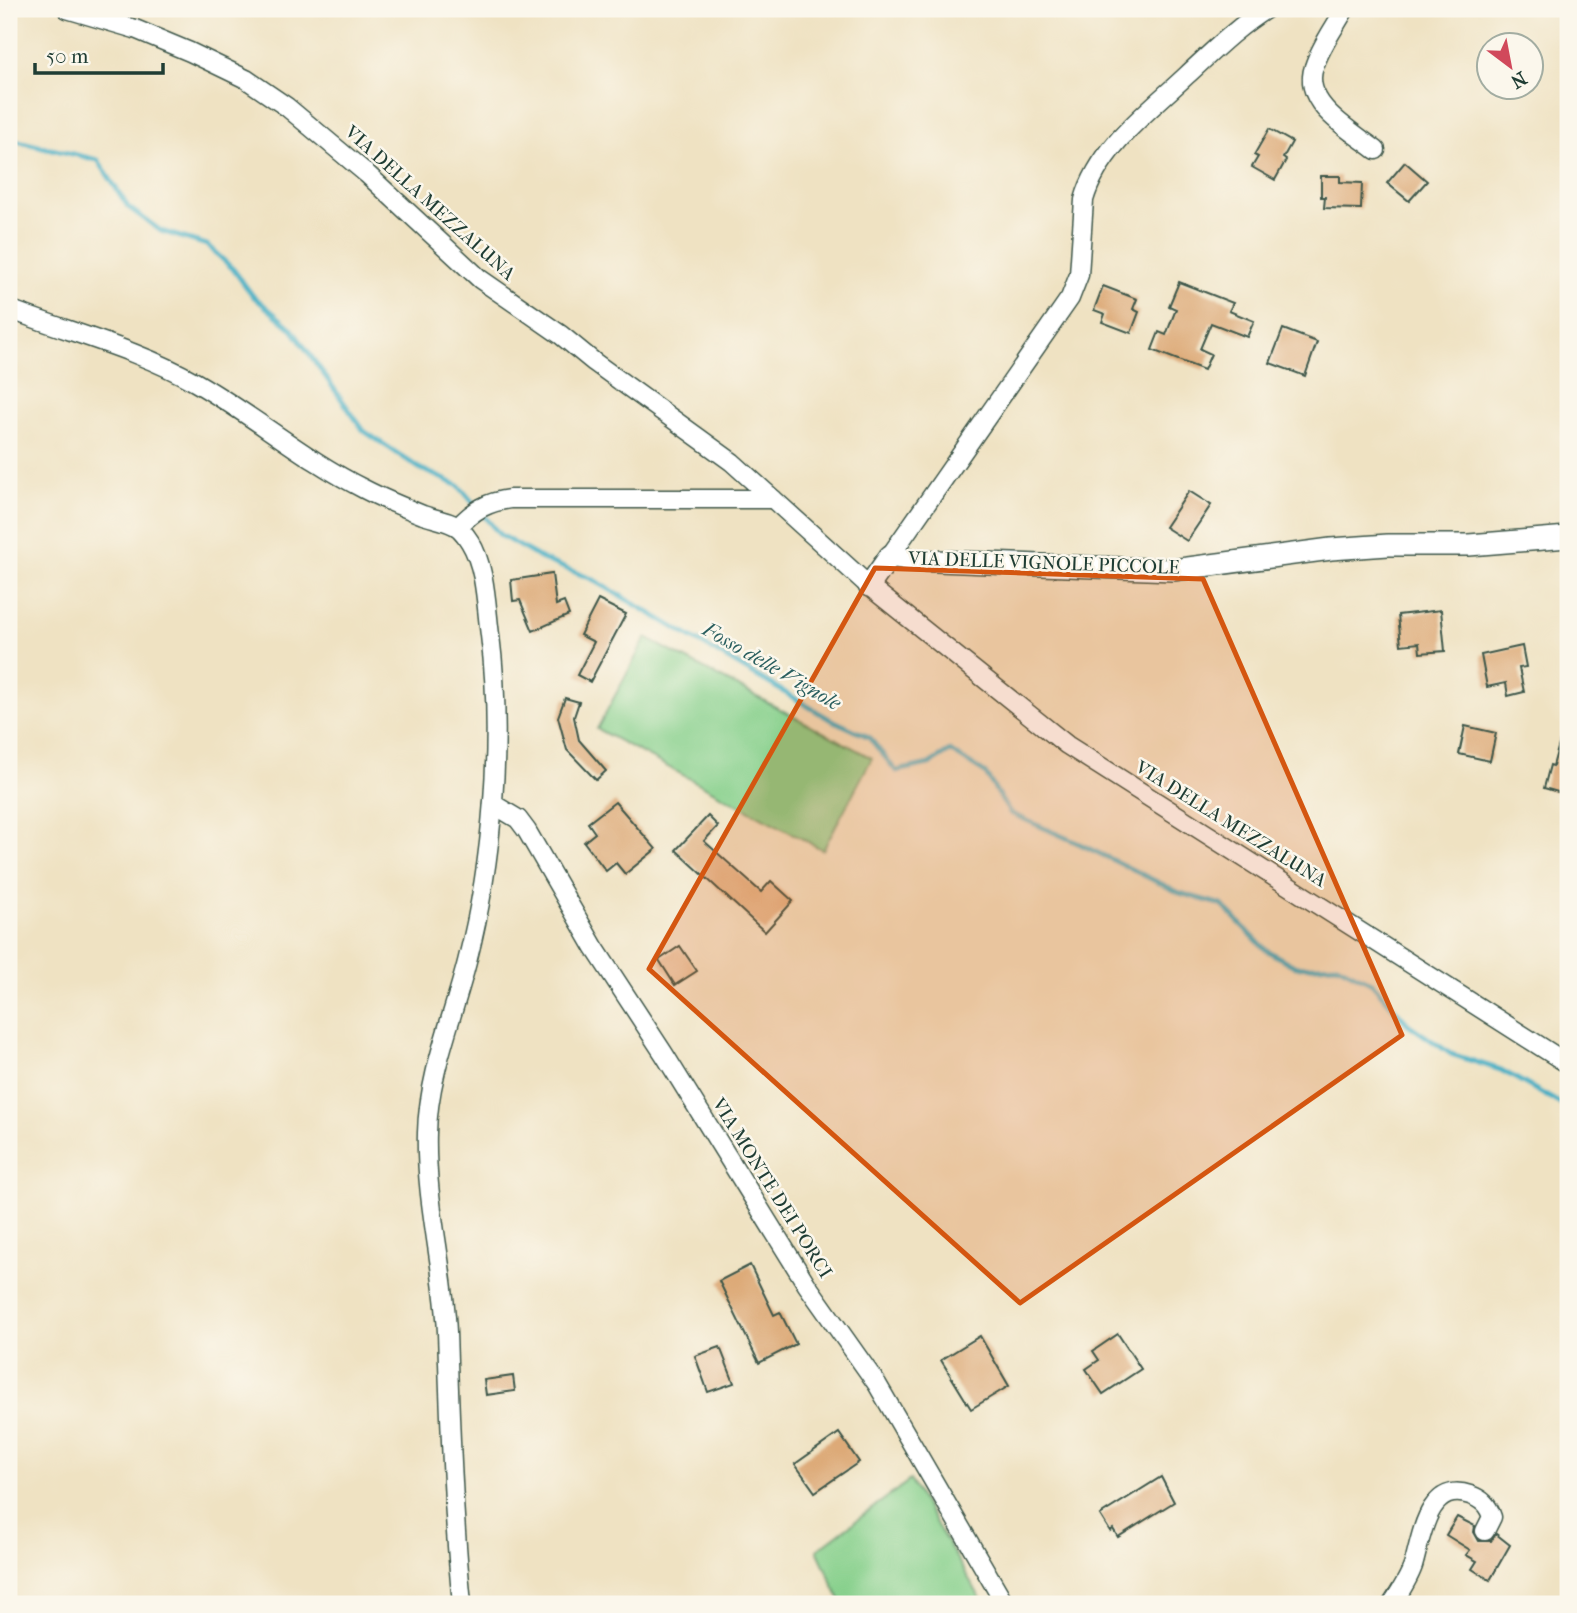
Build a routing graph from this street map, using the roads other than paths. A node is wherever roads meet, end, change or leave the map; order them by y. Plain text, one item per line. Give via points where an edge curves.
1 (67, 9) edge
2 (1266, 9) edge
3 (1345, 9) edge
4 (1376, 150) dead end
5 (9, 309) edge
6 (774, 499) junction
7 (458, 527) junction
8 (1568, 537) edge
9 (890, 556) junction
10 (869, 586) junction
11 (493, 804) junction
12 (1568, 1064) edge
13 (1485, 1531) dead end
14 (462, 1604) edge
15 (1005, 1604) edge
16 (1392, 1604) edge

1 - 6 street, VIA DELLA MEZZALUNA via 135,29 190,52 246,79 287,107 480,279 732,462
2 - 9 street via 1227,37 1132,126 1102,163 1084,200 1079,275 1070,298
3 - 4 street via 1313,68 1313,88 1332,115
5 - 7 street via 130,351 192,380 354,484
6 - 7 street via 510,499 472,511
6 - 10 street, VIA DELLA MEZZALUNA
7 - 11 street via 472,545 483,580 495,673
8 - 9 street, VIA DELLE VIGNOLE PICCOLE via 1331,549 1166,570
9 - 10 street, VIA DELLE VIGNOLE PICCOLE
10 - 12 street, VIA DELLA MEZZALUNA via 1067,745
11 - 14 street via 468,960 446,1033 427,1128 447,1331
11 - 15 street, VIA MONTE DEI PORCI via 527,831 594,947 807,1285 877,1384
13 - 16 street via 1492,1517 1481,1499 1462,1493 1438,1502 1426,1519 1412,1569

